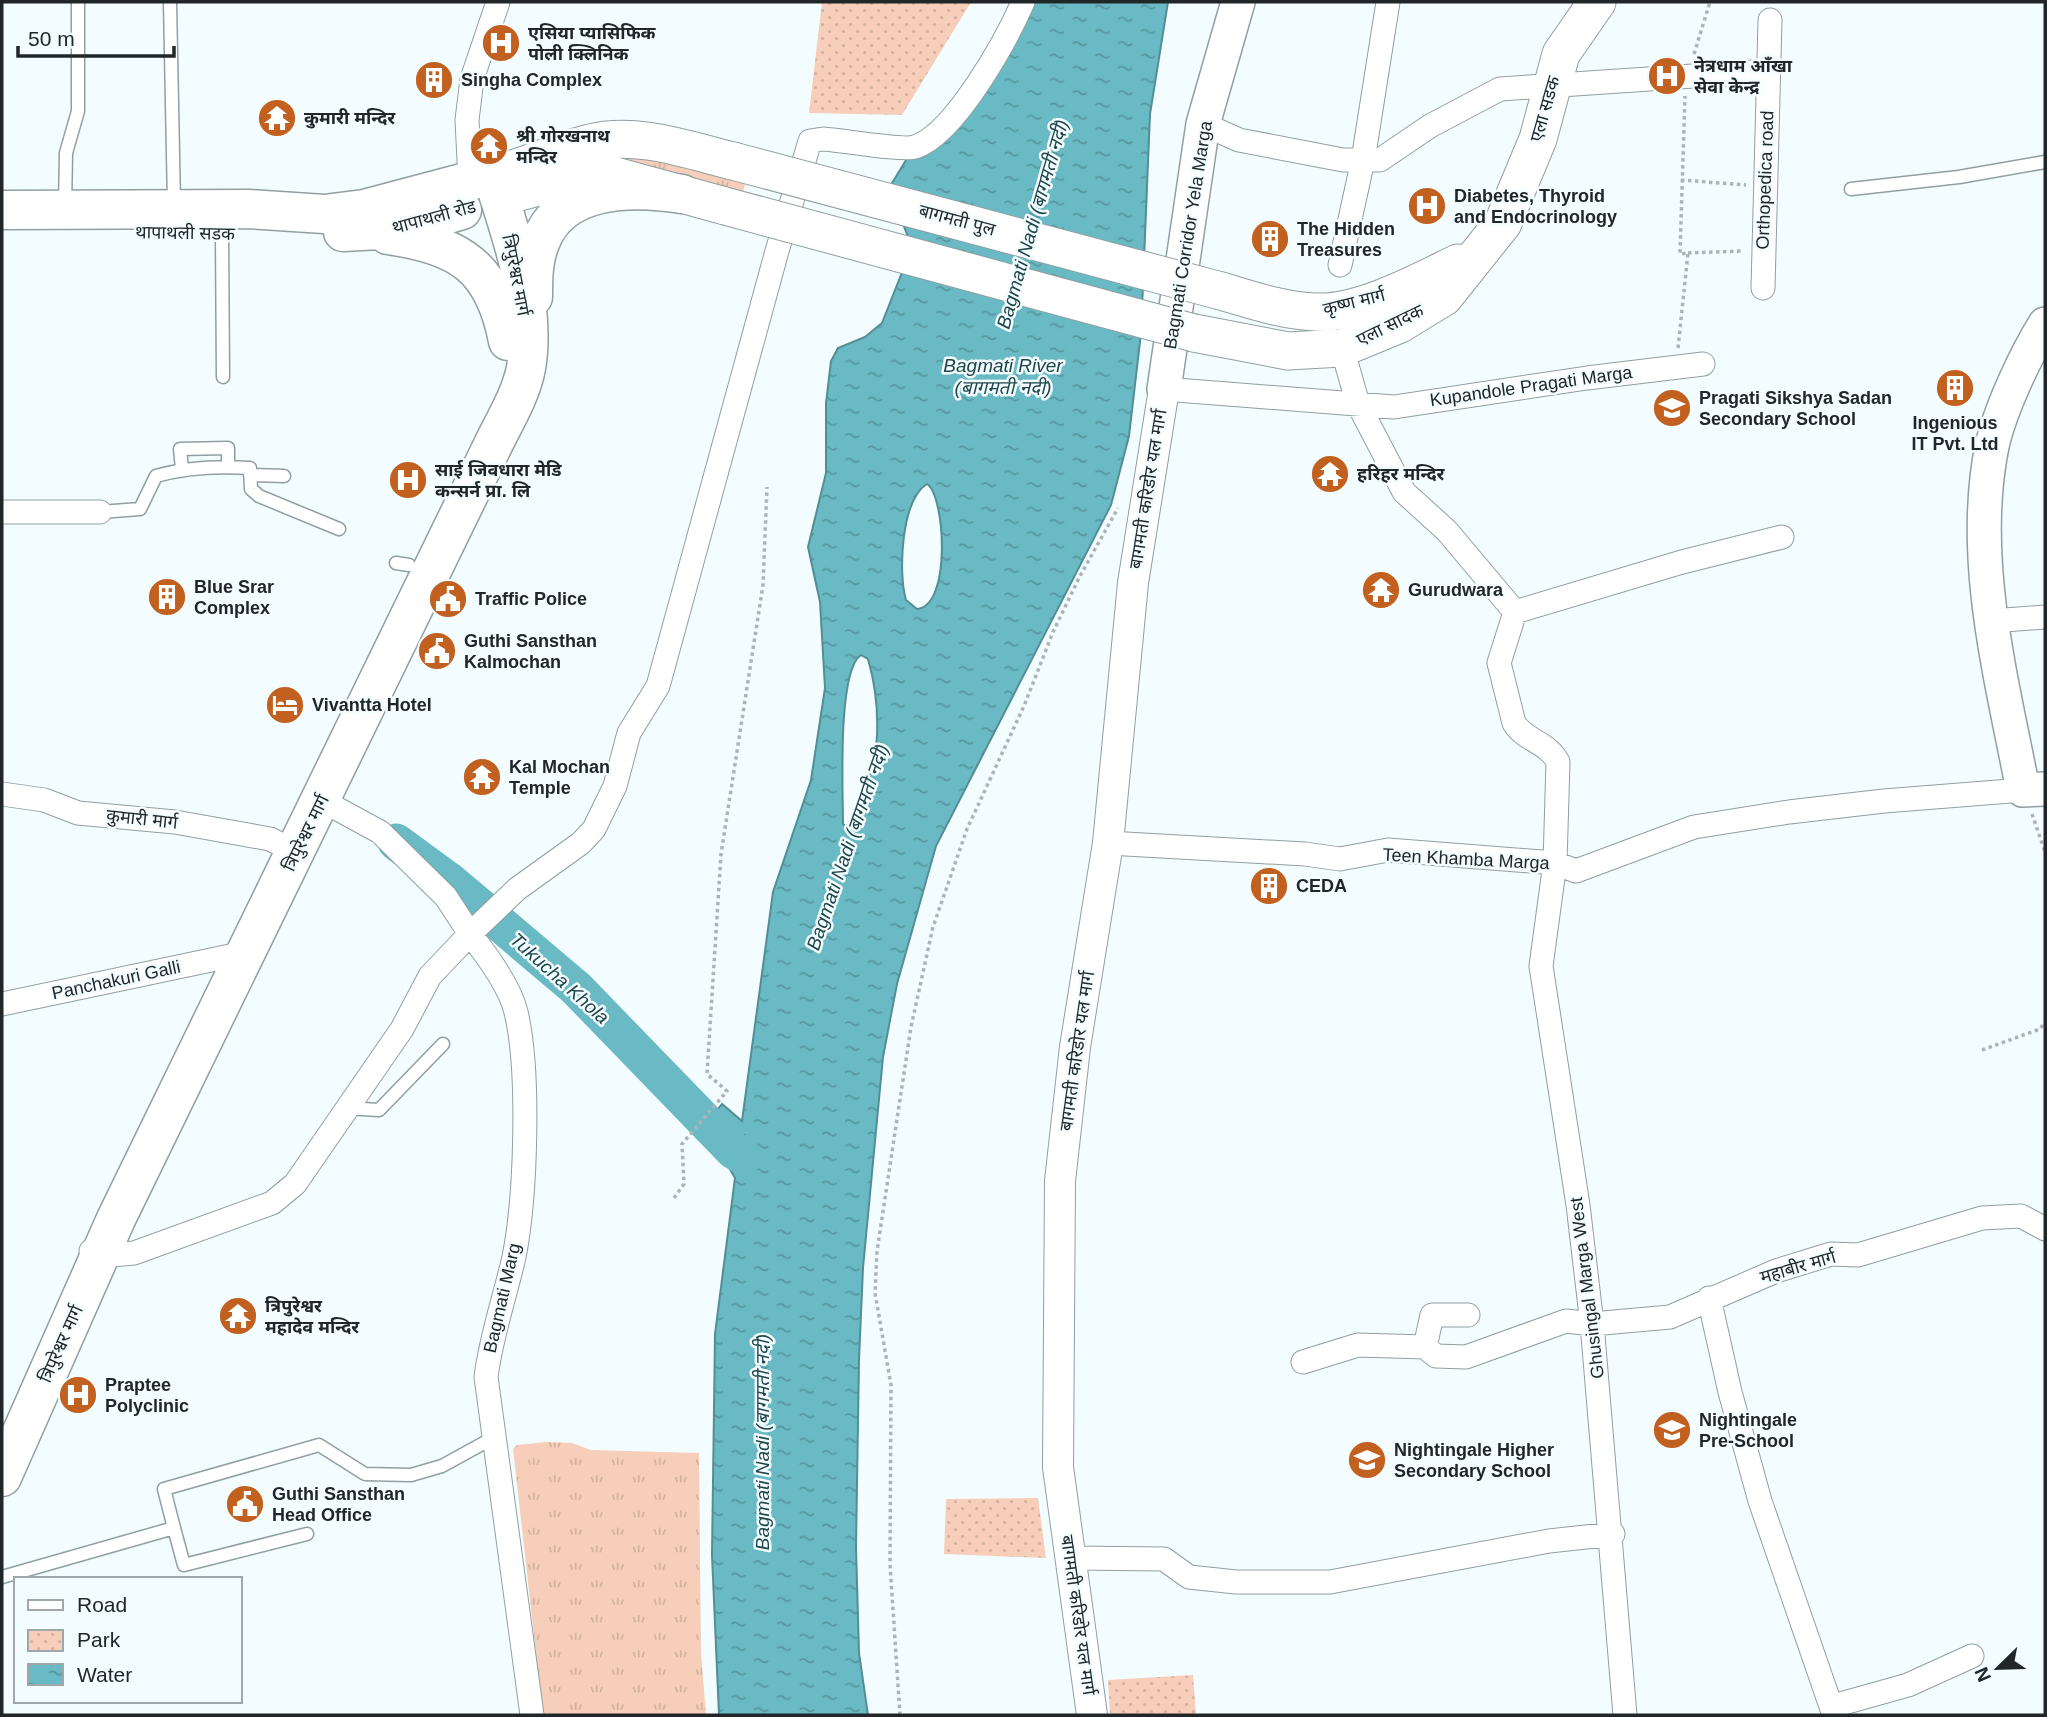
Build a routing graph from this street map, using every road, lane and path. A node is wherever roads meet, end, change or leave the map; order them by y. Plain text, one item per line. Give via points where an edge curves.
1 (78, 2) edge
2 (170, 2) edge
3 (498, 2) edge
4 (1023, 2) edge
5 (1238, 2) edge
6 (1388, 2) edge
7 (1597, 2) edge
8 (1710, 2) edge
9 (1770, 20) dead end
10 (1768, 71) junction
11 (1686, 80) junction
12 (1551, 84) junction
13 (1203, 124) junction
14 (1363, 160) junction
15 (2045, 162) edge
16 (1681, 180) junction
17 (482, 181) junction
18 (1754, 186) dead end
19 (1851, 189) dead end
20 (682, 194) junction
21 (65, 209) junction
22 (174, 209) junction
23 (2, 210) edge
24 (366, 220) junction
25 (2, 232) edge
26 (222, 234) junction
27 (1762, 250) junction
28 (1481, 251) junction
29 (1688, 253) junction
30 (1340, 265) dead end
31 (1763, 288) dead end
32 (1221, 290) joint
33 (2045, 324) edge
34 (518, 340) junction
35 (1342, 348) junction
36 (1703, 364) dead end
37 (1676, 367) junction
38 (223, 377) dead end
39 (1164, 389) junction
40 (1358, 404) junction
41 (228, 467) junction
42 (182, 468) junction
43 (250, 475) junction
44 (284, 477) dead end
45 (767, 487) dead end
46 (1121, 495) dead end
47 (2, 512) edge
48 (100, 512) joint
49 (339, 529) dead end
50 (1782, 537) dead end
51 (1516, 612) junction
52 (2045, 617) edge
53 (1992, 621) junction
54 (2034, 790) edge
55 (2, 794) edge
56 (323, 801) junction
57 (1108, 843) junction
58 (282, 845) junction
59 (2045, 852) edge
60 (1555, 863) junction
61 (477, 928) junction
62 (230, 956) junction
63 (2, 1004) edge
64 (2045, 1022) edge
65 (443, 1044) dead end
66 (1982, 1051) dead end
67 (346, 1108) junction
68 (674, 1198) dead end
69 (2045, 1229) edge
70 (93, 1252) junction
71 (1709, 1298) junction
72 (1468, 1315) dead end
73 (1592, 1324) junction
74 (1425, 1347) junction
75 (1303, 1362) dead end
76 (2, 1426) edge
77 (493, 1438) junction
78 (2, 1477) edge
79 (174, 1528) junction
80 (307, 1534) dead end
81 (1613, 1534) junction
82 (1070, 1558) junction
83 (2, 1577) edge
84 (1972, 1657) dead end
85 (1834, 1711) edge
86 (532, 1715) edge
87 (901, 1715) edge
88 (1092, 1715) edge
89 (1625, 1715) edge

1 - 21 lane via 78,111 66,153
2 - 22 lane
3 - 17 street via 472,79
4 - 61 street via 986,72 939,131 914,147 810,141 658,686 629,733 615,786 594,829
5 - 13 main road, Bagmati Corridor Yela Marga
6 - 14 street
7 - 12 main road, एला सडक via 1562,54
8 - 11 path
9 - 10 street, Orthopedica road
10 - 11 street
10 - 12 street
10 - 27 street, Orthopedica road
11 - 12 street
11 - 16 path
12 - 14 street via 1500,89 1430,126 1380,160
12 - 28 main road, एला सडक via 1538,139 1503,223
13 - 14 street via 1239,140
13 - 39 main road, Bagmati Corridor Yela Marga
14 - 30 street
15 - 19 lane
16 - 18 path
16 - 29 path via 1680,254
17 - 20 main road via 530,187 596,174 626,176
17 - 24 highway, थापाथली रोड via 397,229
17 - 32 main road, बागमती पुल, bridge via 563,151 612,139 642,141
17 - 34 highway, त्रिपुरेश्वर मार्ग via 524,294
20 - 34 highway via 590,194 566,208 540,242
20 - 35 main road, एला सादक, bridge via 1194,333 1288,351
21 - 22 highway, थापाथली सडक
21 - 23 highway, थापाथली सडक
22 - 24 highway, थापाथली सडक via 324,214
24 - 26 highway, थापाथली सडक
24 - 34 highway via 464,257 484,276
25 - 26 highway, थापाथली सडक
26 - 38 lane
27 - 29 path
27 - 31 street, Orthopedica road
28 - 32 main road, कृष्ण मार्ग via 1415,284 1317,313 1270,306
28 - 35 main road, एला सादक via 1444,297 1399,324
29 - 37 path
33 - 53 main road via 1993,445 1986,542
34 - 56 highway, त्रिपुरेश्वर मार्ग via 526,371 518,391
34 - 58 highway, त्रिपुरेश्वर मार्ग via 496,396 402,564
35 - 40 street
36 - 37 street, Kupandole Pragati Marga
37 - 40 street, Kupandole Pragati Marga via 1394,407
39 - 40 street, Kupandole Pragati Marga
39 - 57 street, बागमती करिडोर यल मार्ग via 1133,583
40 - 51 street via 1404,492 1447,531
41 - 42 lane
41 - 42 lane via 228,448 180,449
41 - 43 lane via 250,468
42 - 48 lane via 156,476 140,509
43 - 44 lane
43 - 49 lane via 251,489 259,496
45 - 68 path via 761,600 721,854 707,1074 727,1091 682,1144 684,1184
46 - 87 path via 1119,508 1053,632 967,829 933,927 911,1027 877,1251 876,1293 891,1385 890,1564
47 - 48 street
50 - 51 street
51 - 60 street, Ghusingal Marga West via 1499,663 1517,729 1551,749 1558,762
52 - 53 street
53 - 54 main road
54 - 59 path
54 - 60 street, Teen Khamba Marga via 1884,801 1694,827 1576,870
55 - 58 street, कुमारी मार्ग via 44,800 78,813 176,822
56 - 61 street, Bagmati Marg via 380,832
56 - 70 highway, त्रिपुरेश्वर मार्ग
57 - 60 street, Teen Khamba Marga via 1305,853 1340,859 1388,850
57 - 82 street, बागमती करिडोर यल मार्ग via 1075,1047 1060,1181 1058,1467
58 - 62 highway, त्रिपुरेश्वर मार्ग
60 - 73 street, Ghusingal Marga West via 1541,966
61 - 67 street via 430,976 402,1029
61 - 77 street, Bagmati Marg via 515,1009 523,1066 520,1214 486,1377
62 - 63 street, Panchakuri Galli
62 - 70 highway, त्रिपुरेश्वर मार्ग
64 - 66 path via 2040,1029
65 - 67 lane via 379,1110
67 - 70 street via 295,1184 272,1203 134,1253
69 - 71 street, महाबीर मार्ग via 2021,1216 1982,1218 1858,1255 1831,1254 1776,1270
70 - 76 highway, त्रिपुरेश्वर मार्ग
70 - 78 highway, त्रिपुरेश्वर मार्ग
71 - 73 street, महाबीर मार्ग via 1670,1317
71 - 85 street via 1760,1501
72 - 74 street via 1432,1315
73 - 74 street, महाबीर मार्ग via 1566,1321 1466,1357 1436,1356
73 - 81 street, Ghusingal Marga West
74 - 75 street, महाबीर मार्ग via 1358,1345
77 - 79 lane via 442,1466 411,1475 365,1474 319,1445 164,1489
77 - 86 street, Bagmati Marg
79 - 80 lane via 184,1565
79 - 83 lane
81 - 82 street via 1549,1541 1330,1582 1236,1582 1189,1577 1164,1559
81 - 89 street, Ghusingal Marga West
82 - 88 street, बागमती करिडोर यल मार्ग
84 - 85 street

